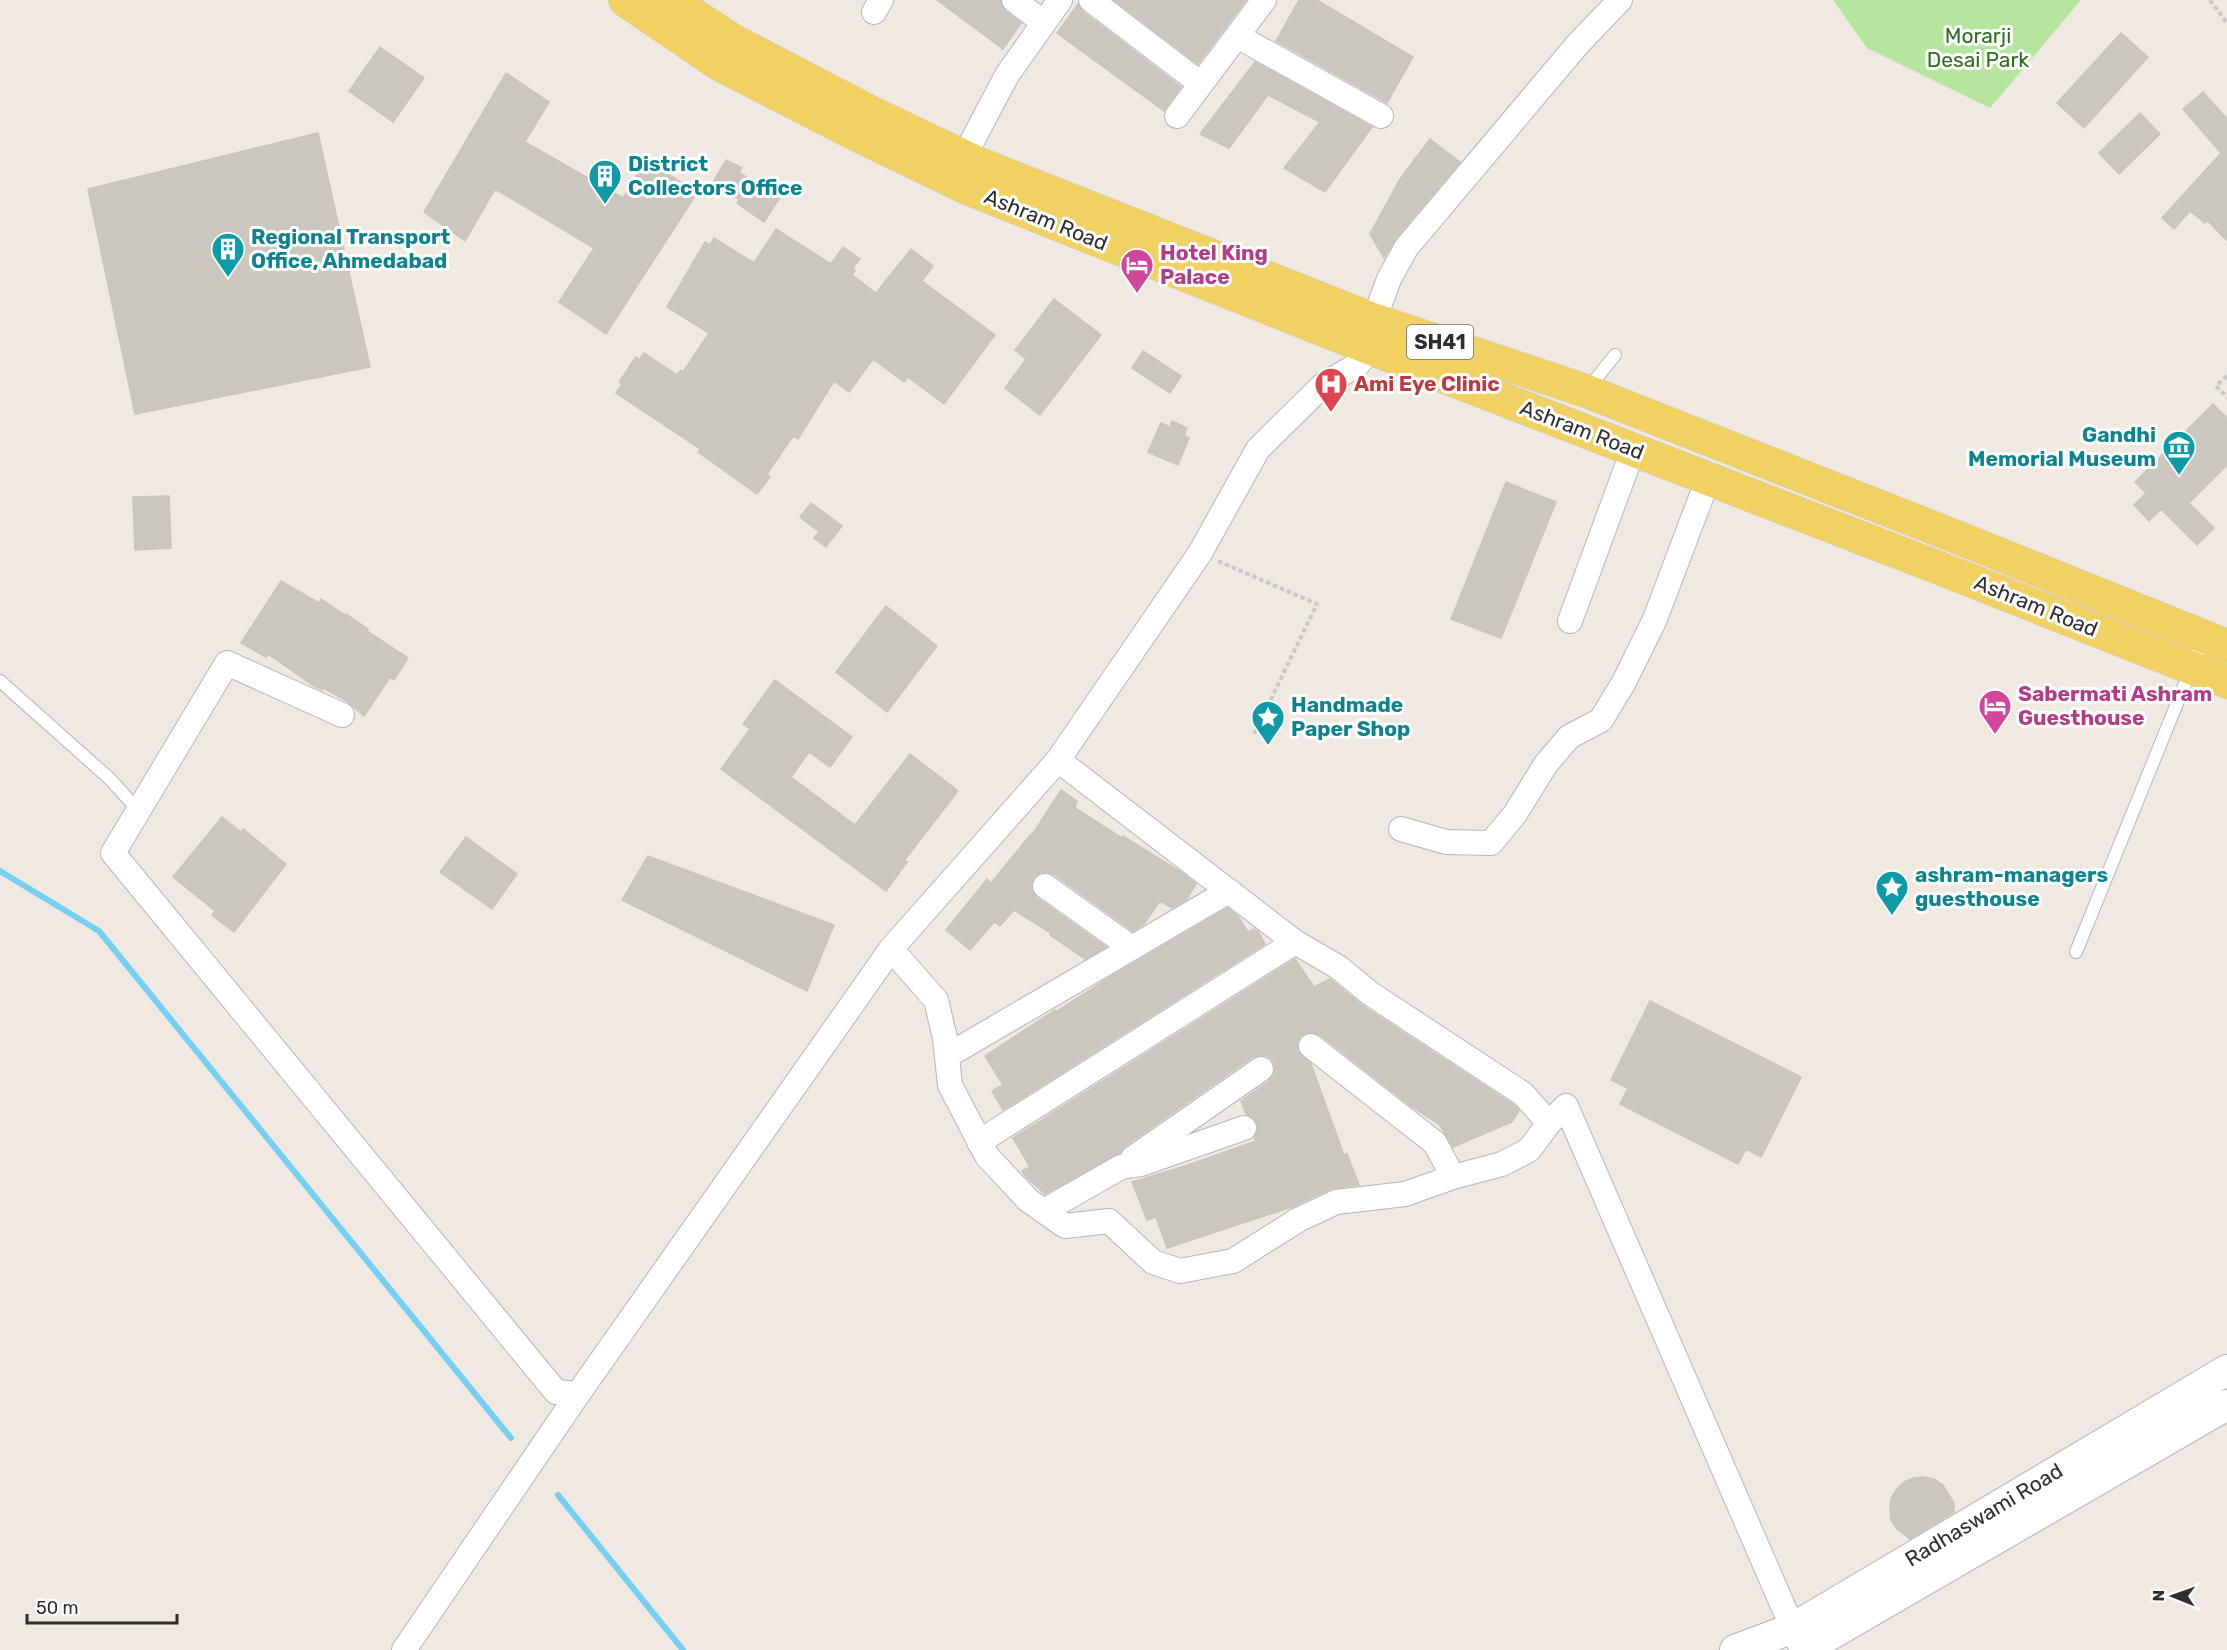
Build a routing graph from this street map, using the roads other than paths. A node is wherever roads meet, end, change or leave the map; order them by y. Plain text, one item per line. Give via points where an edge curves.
1 (625, 0) edge
2 (1014, 0) edge
3 (1060, 0) edge
4 (1091, 0) edge
5 (1264, 0) edge
6 (1620, 0) edge
7 (679, 2) edge
8 (1044, 23) junction
9 (1237, 36) junction
10 (1201, 84) junction
11 (1178, 116) dead end
12 (1381, 116) dead end
13 (958, 168) junction
14 (1373, 334) junction
15 (1615, 355) dead end
16 (1586, 391) junction
17 (1633, 450) junction
18 (1708, 479) junction
19 (1570, 621) dead end
20 (2216, 641) edge
21 (2192, 668) junction
22 (0, 681) edge
23 (2227, 682) edge
24 (342, 715) dead end
25 (1058, 760) junction
26 (138, 810) junction
27 (1401, 829) dead end
28 (1045, 886) dead end
29 (1229, 891) junction
30 (1295, 942) junction
31 (1132, 948) junction
32 (891, 949) junction
33 (2076, 952) dead end
34 (1311, 1046) dead end
35 (947, 1056) junction
36 (1261, 1069) dead end
37 (1549, 1123) junction
38 (1244, 1128) dead end
39 (979, 1142) junction
40 (1121, 1167) junction
41 (1453, 1177) junction
42 (1044, 1211) junction
43 (2227, 1370) edge
44 (578, 1394) junction
45 (2227, 1405) edge
46 (1800, 1643) edge
47 (404, 1650) edge
48 (1735, 1650) edge

1 - 13 main road, Ashram Road via 719,64 859,136
2 - 8 street
3 - 8 street
4 - 10 street
5 - 9 street
6 - 14 street via 1576,45 1406,248 1389,279
7 - 13 main road, Ashram Road / SH41 via 732,40 870,112
8 - 13 street via 1007,75
9 - 10 street
9 - 12 street
10 - 11 street
13 - 14 main road, Ashram Road / SH41
14 - 16 main road, Ashram Road / SH41
14 - 17 main road, Ashram Road
14 - 25 street via 1357,365 1323,385 1258,449 1200,553
15 - 16 lane
16 - 20 main road, Ashram Road / SH41
17 - 18 main road, Ashram Road
17 - 19 street
18 - 21 main road, Ashram Road
18 - 27 street via 1655,619 1601,720 1569,736 1491,843 1446,842
20 - 21 lane
21 - 23 main road, Ashram Road
21 - 33 lane
22 - 26 lane via 110,779
24 - 26 street via 227,663
25 - 29 street
25 - 32 street
26 - 44 street via 113,853 556,1392
28 - 31 street
29 - 30 street
29 - 31 street
30 - 37 street via 1338,967 1371,994 1523,1094
30 - 39 street
31 - 35 street
32 - 35 street via 936,1000
32 - 44 street
34 - 41 street via 1435,1143
35 - 39 street via 950,1085
36 - 40 street
37 - 41 street via 1529,1150 1502,1164
37 - 46 street via 1566,1106
38 - 40 street via 1141,1164
39 - 42 street via 993,1164
40 - 42 street
41 - 42 street via 1405,1194 1336,1202 1298,1220 1233,1261 1180,1271 1153,1263 1109,1221 1065,1226
43 - 46 street, Radhaswami Road
44 - 47 street
45 - 46 street, Radhaswami Road
46 - 48 street, Radhaswami Road

